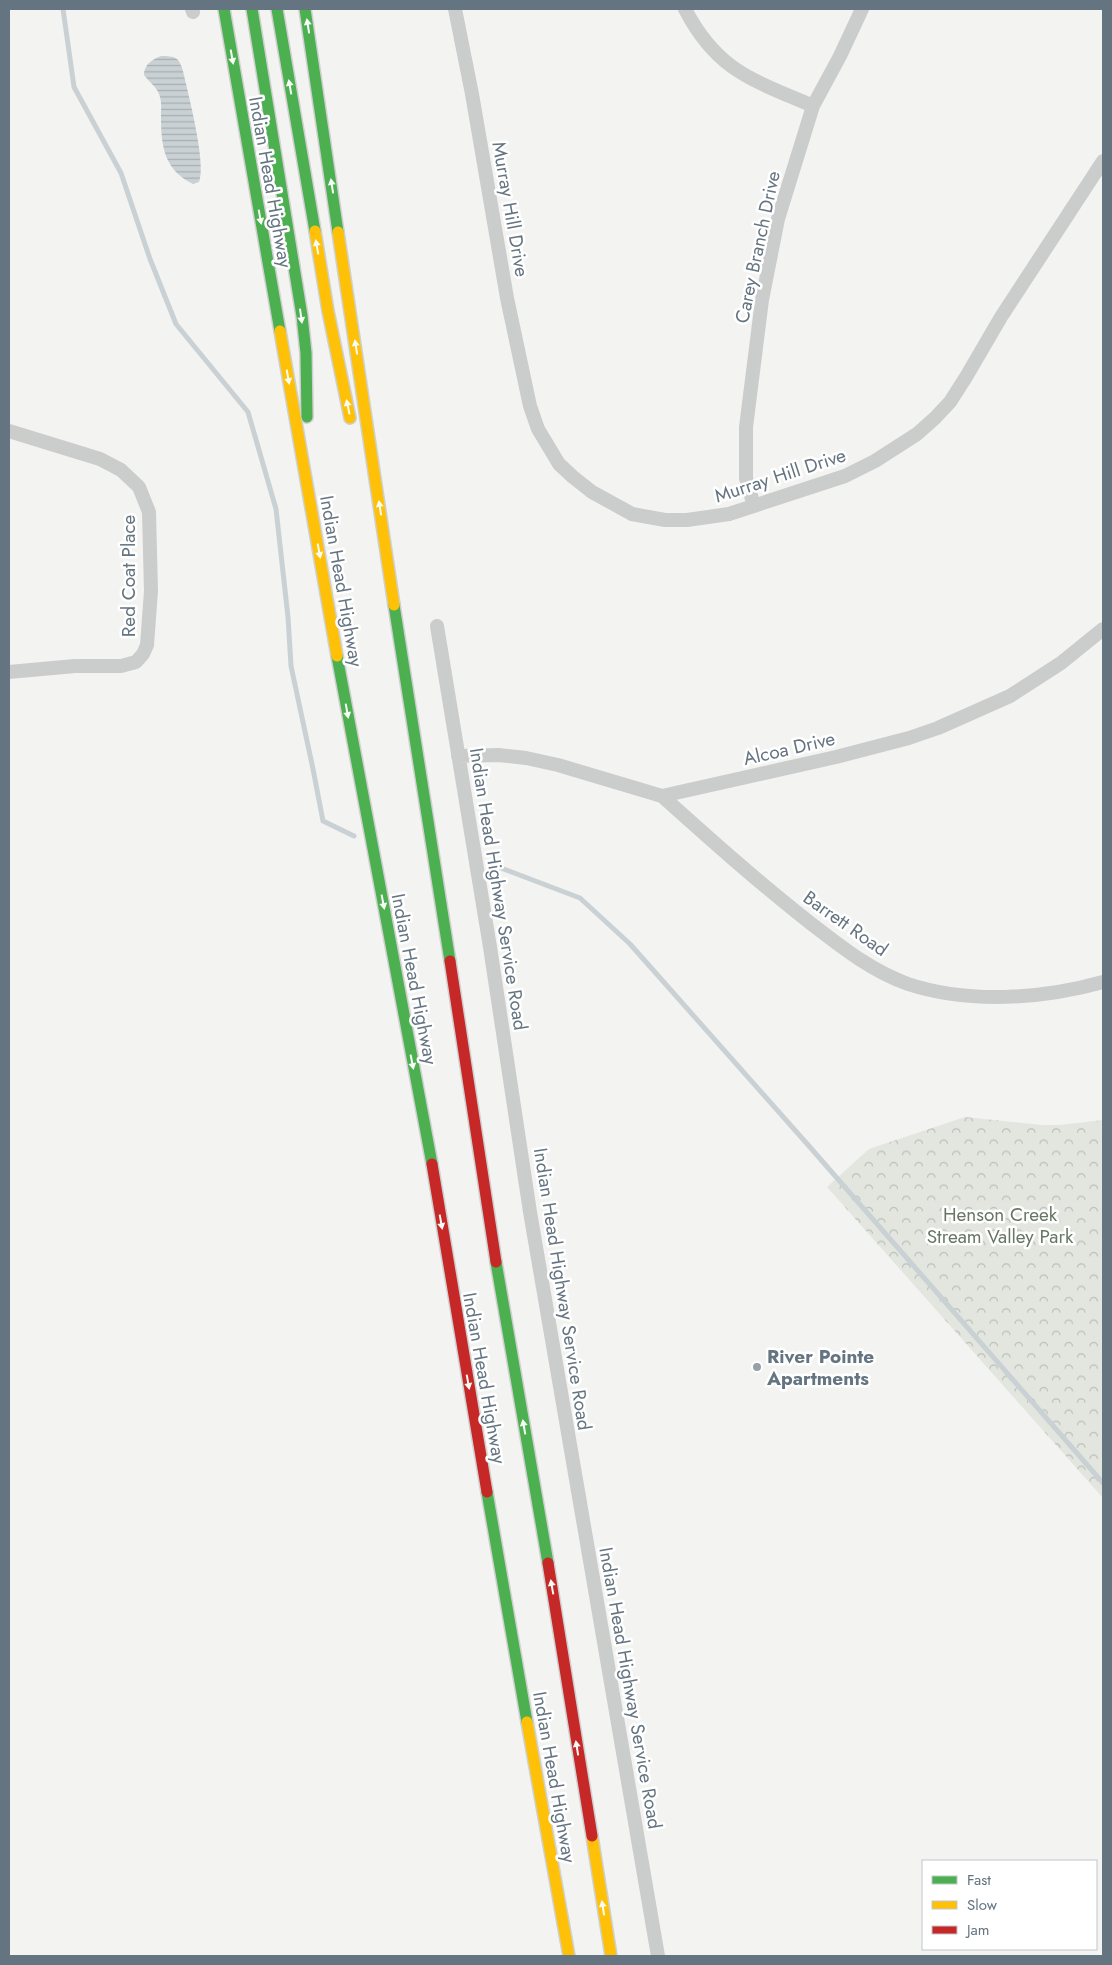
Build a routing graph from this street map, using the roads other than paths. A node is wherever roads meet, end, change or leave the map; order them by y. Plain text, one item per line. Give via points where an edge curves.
1 (224, 9) edge
2 (252, 9) edge
3 (277, 9) edge
4 (305, 9) edge
5 (456, 9) edge
6 (684, 9) edge
7 (862, 9) edge
8 (813, 106) junction
9 (1103, 162) edge
10 (9, 431) edge
11 (354, 433) dead end
12 (364, 481) dead end
13 (310, 503) junction
14 (754, 506) junction
15 (437, 626) dead end
16 (1103, 629) edge
17 (9, 672) edge
18 (408, 694) junction
19 (458, 756) junction
20 (662, 796) junction
21 (1103, 982) edge
22 (569, 1956) edge
23 (611, 1956) edge
24 (658, 1956) edge

1 -> 13 highway, Indian Head Highway
2 -> 13 highway via 302,316
11 -> 3 highway via 328,311
18 -> 4 highway, Indian Head Highway
5 - 14 street, Murray Hill Drive via 518,353 530,406 550,451 559,464 592,492 632,514 687,520 729,514
6 - 8 street via 701,37 735,70
7 - 8 street, Carey Branch Drive
8 - 14 street, Carey Branch Drive via 778,219 762,300 746,427 746,478
9 - 14 street, Murray Hill Drive via 1001,316 950,402 935,418 875,461 844,476
10 - 17 street, Red Coat Place via 112,464 139,488 149,512 150,591 145,650 133,663
12 - 18 highway
13 -> 22 highway, Indian Head Highway via 430,1154
15 - 19 street, Indian Head Highway Service Road
16 - 20 street, Alcoa Drive via 1061,663 1010,696 938,728 836,757
23 -> 18 highway, Indian Head Highway via 505,1317
19 - 20 street, Alcoa Drive via 526,758
19 - 24 street, Indian Head Highway Service Road via 530,1212
20 - 21 street, Barrett Road via 780,900 860,960 892,978 930,990 1002,997 1058,992

